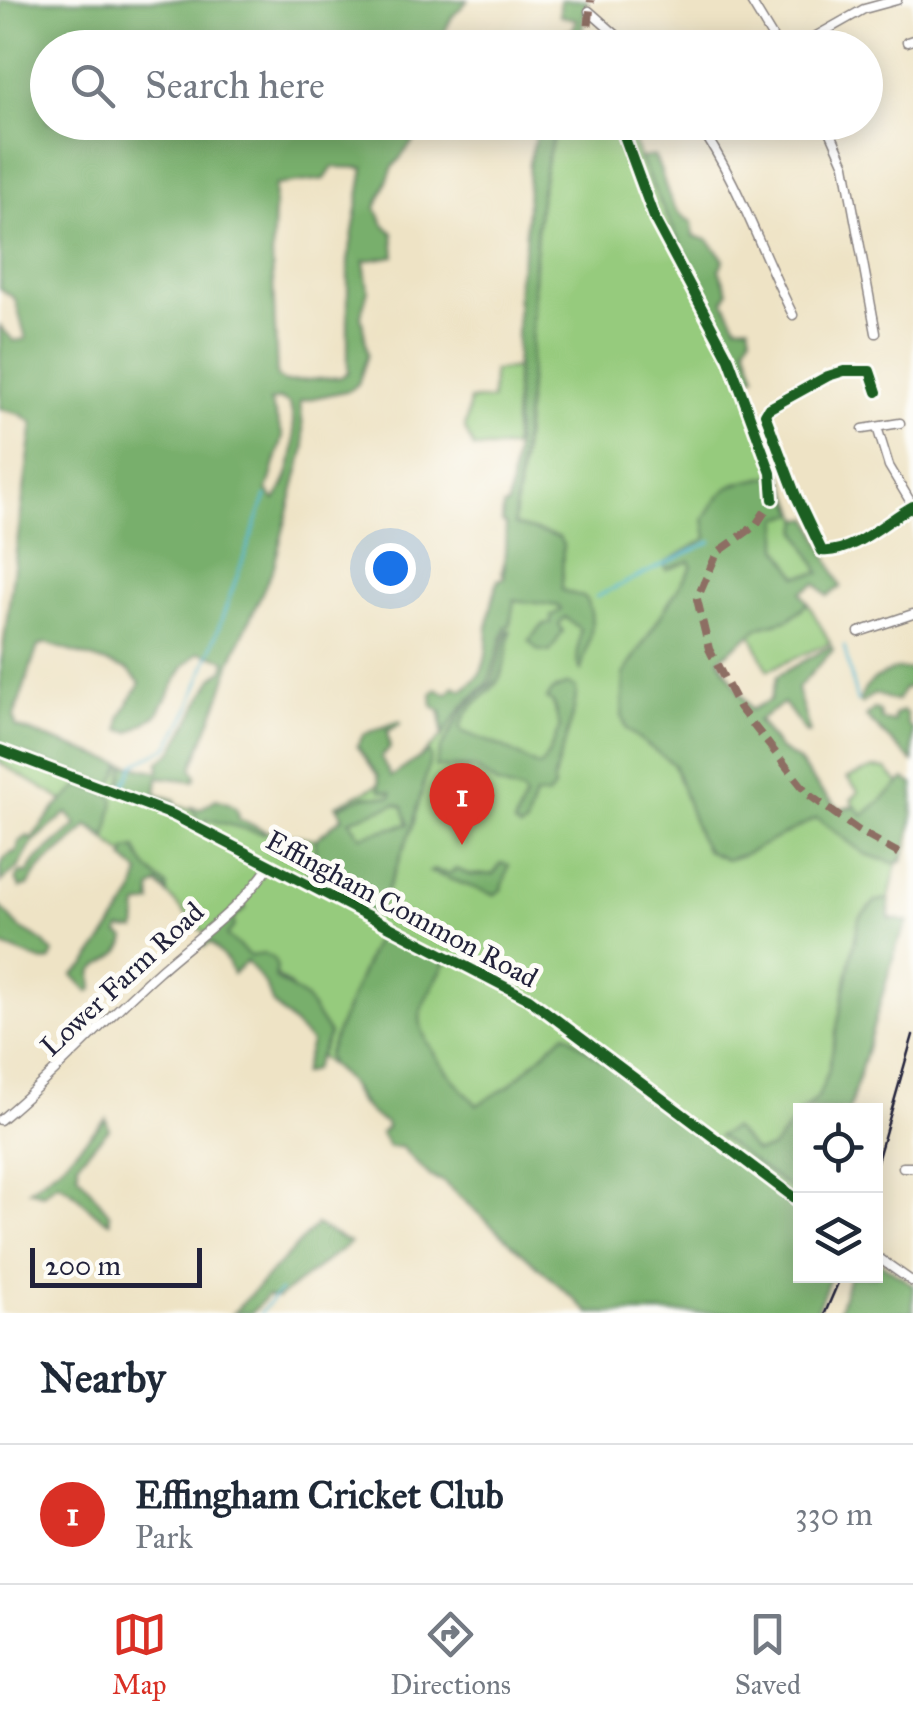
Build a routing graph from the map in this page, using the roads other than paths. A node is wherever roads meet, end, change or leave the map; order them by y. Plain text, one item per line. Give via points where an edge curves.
1 (750, 0) edge
2 (897, 0) edge
3 (589, 11) dead end
4 (611, 30) edge
5 (768, 30) edge
6 (827, 30) edge
7 (708, 140) edge
8 (834, 140) edge
9 (793, 314) dead end
10 (876, 333) dead end
11 (877, 392) dead end
12 (900, 423) dead end
13 (877, 427) junction
14 (863, 429) dead end
15 (913, 506) edge
16 (913, 614) edge
17 (859, 632) dead end
18 (0, 750) edge
19 (269, 866) junction
20 (0, 1120) edge
21 (793, 1197) edge
22 (883, 1261) edge
23 (913, 1282) edge

1 - 5 street
2 - 6 street
3 - 4 street
7 - 9 street via 740,193
8 - 10 street via 845,166
11 - 15 street via 870,371 844,371 768,409 766,416 822,551 852,543
12 - 13 street
13 - 14 street
13 - 15 street
16 - 17 street
18 - 19 street, Effingham Common Road via 146,803
19 - 20 street, Lower Farm Road via 218,922
19 - 21 street, Effingham Common Road via 528,999
22 - 23 street

